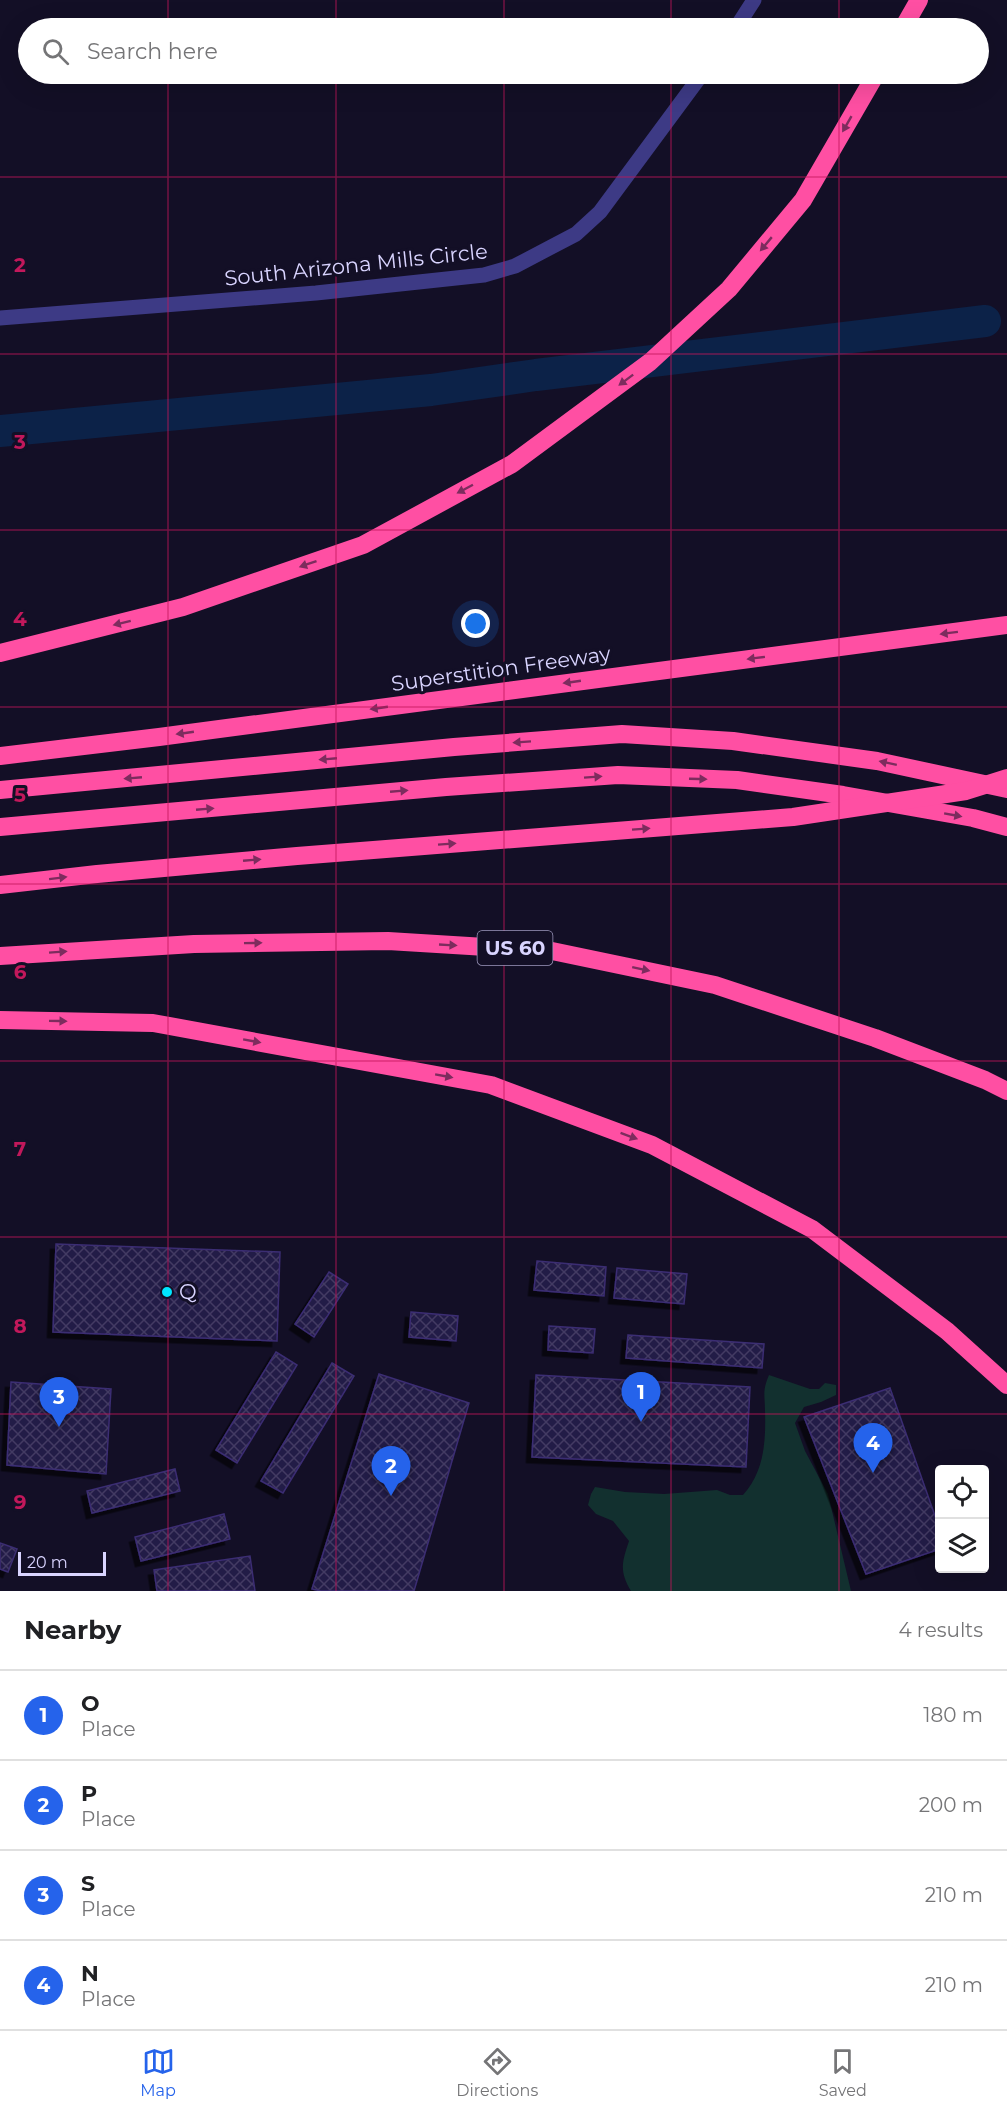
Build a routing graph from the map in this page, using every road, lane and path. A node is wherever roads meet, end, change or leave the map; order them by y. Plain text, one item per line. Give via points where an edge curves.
1 (754, 0) edge
2 (919, 0) edge
3 (742, 18) edge
4 (909, 18) edge
5 (695, 84) edge
6 (870, 84) edge
7 (0, 318) edge
8 (1007, 625) edge
9 (0, 653) edge
10 (0, 756) edge
11 (1007, 778) edge
12 (0, 789) edge
13 (1007, 789) edge
14 (0, 827) edge
15 (1007, 827) edge
16 (0, 885) edge
17 (0, 956) edge
18 (0, 1020) edge
19 (1007, 1091) edge
20 (1007, 1385) edge

1 - 3 lane
2 - 4 highway
5 - 7 lane, South Arizona Mills Circle via 600,212 576,234 515,266 484,275 316,293
6 -> 9 highway via 803,200 729,288 650,362 513,464 363,544 183,608
8 -> 10 highway, Superstition Freeway
16 -> 11 highway, bridge via 297,856 793,817 966,791
13 -> 12 highway, bridge via 877,761 733,741 622,735
14 -> 15 highway, bridge via 446,787 618,776 737,780 854,797
17 -> 19 highway, US 60 via 194,944 387,941 552,951 716,985 874,1038
18 -> 20 highway via 153,1023 491,1085 652,1145 812,1229 947,1331

